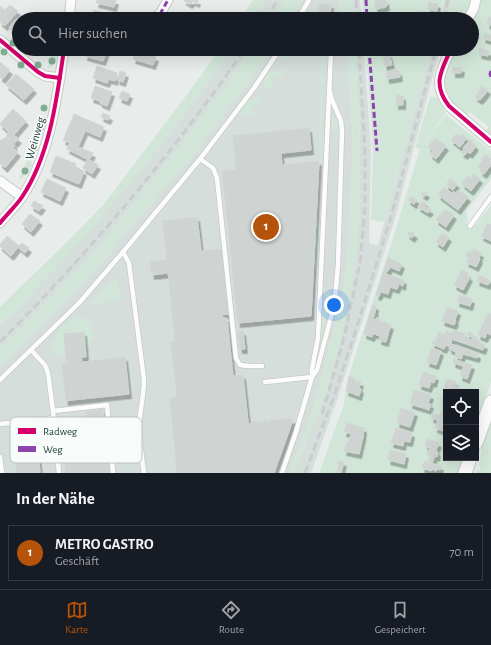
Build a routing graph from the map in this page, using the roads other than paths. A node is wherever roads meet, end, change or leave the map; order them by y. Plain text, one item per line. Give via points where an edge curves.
1 (71, 0) edge
2 (168, 0) edge
3 (309, 0) edge
4 (476, 0) edge
5 (70, 12) edge
6 (161, 12) edge
7 (302, 12) edge
8 (473, 12) edge
9 (0, 40) edge
10 (12, 50) edge
11 (19, 56) edge
12 (63, 56) edge
13 (275, 56) edge
14 (330, 56) edge
15 (448, 56) edge
16 (60, 78) junction
17 (328, 86) junction
18 (491, 142) edge
19 (200, 159) junction
20 (0, 181) edge
21 (491, 197) edge
22 (22, 198) junction
23 (0, 223) edge
24 (470, 226) dead end
25 (123, 252) junction
26 (31, 350) junction
27 (262, 366) dead end
28 (312, 377) junction
29 (0, 380) edge
30 (265, 382) dead end
31 (491, 402) edge
32 (54, 411) junction
33 (54, 417) edge
34 (108, 417) edge
35 (140, 417) edge
36 (10, 423) edge
37 (0, 424) edge
38 (479, 435) edge
39 (142, 456) edge
40 (0, 457) edge
41 (469, 461) edge
42 (58, 463) edge
43 (113, 463) edge
44 (2, 473) edge
45 (59, 473) edge
46 (114, 473) edge
47 (144, 473) edge
48 (282, 473) edge
49 (465, 473) edge

1 - 5 street
2 - 6 street
3 - 7 lane
4 - 8 street
9 - 10 street
11 - 16 street via 45,76
12 - 16 street, Weinweg
13 - 19 lane
14 - 17 lane
15 - 18 street via 439,83 444,100
16 - 22 street, Weinweg via 45,148
17 - 28 lane via 318,338
17 - 28 lane via 342,130 338,265 331,317 317,370
19 - 25 lane
19 - 27 lane via 213,168 217,178 236,358 240,365
20 - 22 street
21 - 24 lane
22 - 23 street, Weinweg
25 - 26 lane via 80,302
25 - 35 lane via 129,262 144,380
26 - 29 lane
26 - 32 lane via 45,365
28 - 30 lane
28 - 48 lane
31 - 38 main road
32 - 33 lane
32 - 34 lane via 107,405
36 - 37 lane
39 - 47 lane
40 - 44 lane
41 - 49 main road
42 - 45 lane
43 - 46 lane

